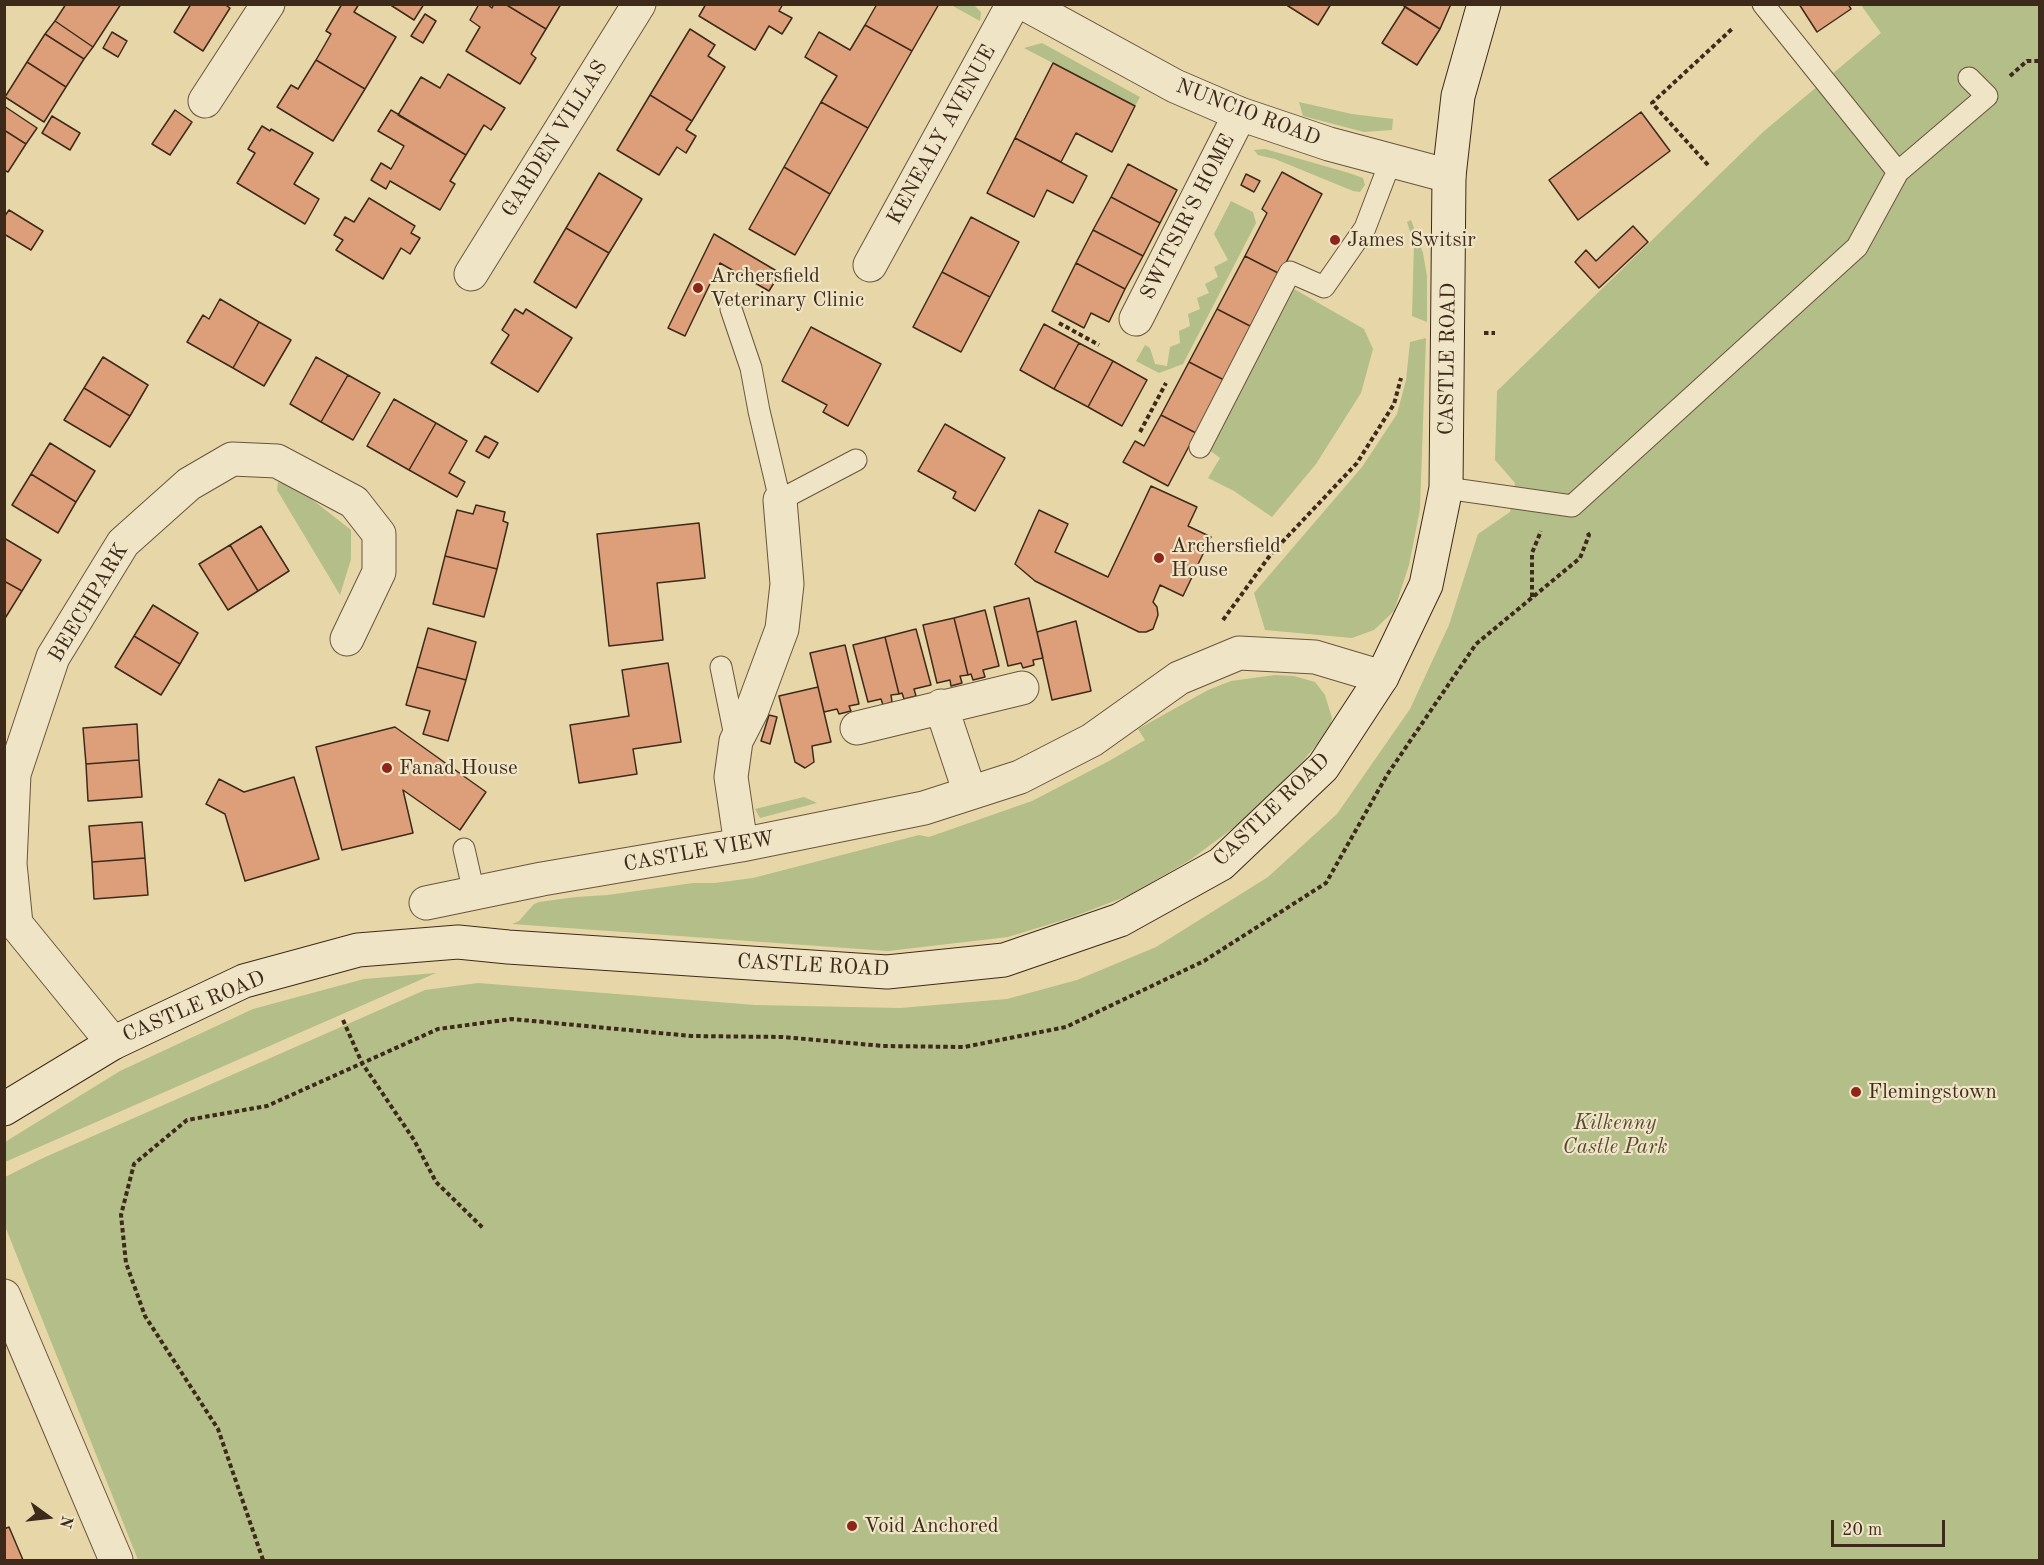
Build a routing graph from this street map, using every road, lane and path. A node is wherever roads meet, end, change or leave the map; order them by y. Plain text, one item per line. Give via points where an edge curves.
1 (268, 4) edge
2 (639, 4) edge
3 (1013, 4) edge
4 (1025, 4) edge
5 (1484, 4) edge
6 (1763, 4) edge
7 (1733, 28) dead end
8 (1970, 78) dead end
9 (205, 101) dead end
10 (1240, 114) junction
11 (1391, 160) junction
12 (1708, 165) dead end
13 (1898, 172) junction
14 (1449, 176) junction
15 (870, 265) dead end
16 (471, 274) dead end
17 (731, 309) dead end
18 (1136, 319) dead end
19 (1059, 323) dead end
20 (1098, 345) dead end
21 (1401, 378) dead end
22 (1166, 383) dead end
23 (1140, 432) dead end
24 (1200, 447) dead end
25 (856, 460) dead end
26 (1446, 488) junction
27 (780, 500) junction
28 (1549, 503) junction
29 (1572, 506) junction
30 (1532, 598) junction
31 (1219, 624) dead end
32 (347, 639) dead end
33 (721, 668) dead end
34 (1382, 677) junction
35 (1022, 688) dead end
36 (941, 706) junction
37 (857, 728) dead end
38 (736, 741) junction
39 (970, 793) junction
40 (741, 845) junction
41 (464, 849) dead end
42 (474, 893) junction
43 (426, 903) dead end
44 (343, 1020) dead end
45 (113, 1043) junction
46 (362, 1063) junction
47 (4, 1109) edge
48 (484, 1229) dead end
49 (4, 1296) edge
50 (116, 1560) edge
51 (262, 1560) edge

1 - 9 street
2 - 16 street, GARDEN VILLAS
3 - 15 street, KENEALY AVENUE
4 - 10 street, NUNCIO ROAD via 1175,86
5 - 14 street, CASTLE ROAD via 1458,96
6 - 13 lane
7 - 12 path via 1652,103
8 - 13 lane via 1987,96
10 - 11 street, NUNCIO ROAD
10 - 18 street, SWITSIR'S HOME
11 - 14 street, NUNCIO ROAD
11 - 24 lane via 1365,228 1324,287 1290,272
13 - 29 lane via 1857,247
14 - 26 street, CASTLE ROAD
17 - 27 lane via 752,368
19 - 20 path
21 - 31 path via 1394,404 1356,463 1271,554
22 - 23 path
25 - 27 lane
26 - 28 lane
26 - 34 street, CASTLE ROAD via 1426,585
27 - 38 street via 788,584 782,628 753,710
28 - 29 lane
28 - 30 path via 1532,553
29 - 30 path via 1589,535 1580,558
30 - 46 path via 1476,644 1387,776 1326,883 1204,961 1066,1027 964,1047 883,1046 783,1037 691,1036 512,1019 438,1029
32 - 45 street, BEECHPARK via 379,572 378,534 354,502 277,460 232,459 189,484 123,543 53,657 14,774 10,864 16,924
33 - 38 lane
34 - 39 street, CASTLE VIEW via 1315,657 1239,652 1179,678 1092,740 1020,777
34 - 45 street, CASTLE ROAD via 1323,766 1221,864 1120,920 1004,960 886,972 458,942 358,950 244,981
35 - 36 street
36 - 37 street
36 - 39 street
38 - 40 street via 731,777
39 - 40 street, CASTLE VIEW via 924,808
40 - 42 street, CASTLE VIEW
41 - 42 lane
42 - 43 street, CASTLE VIEW
44 - 46 path
45 - 47 street, CASTLE ROAD
46 - 48 path via 414,1140 436,1182
46 - 51 path via 267,1106 187,1120 134,1164 121,1215 126,1263 145,1316 218,1429
49 - 50 street

